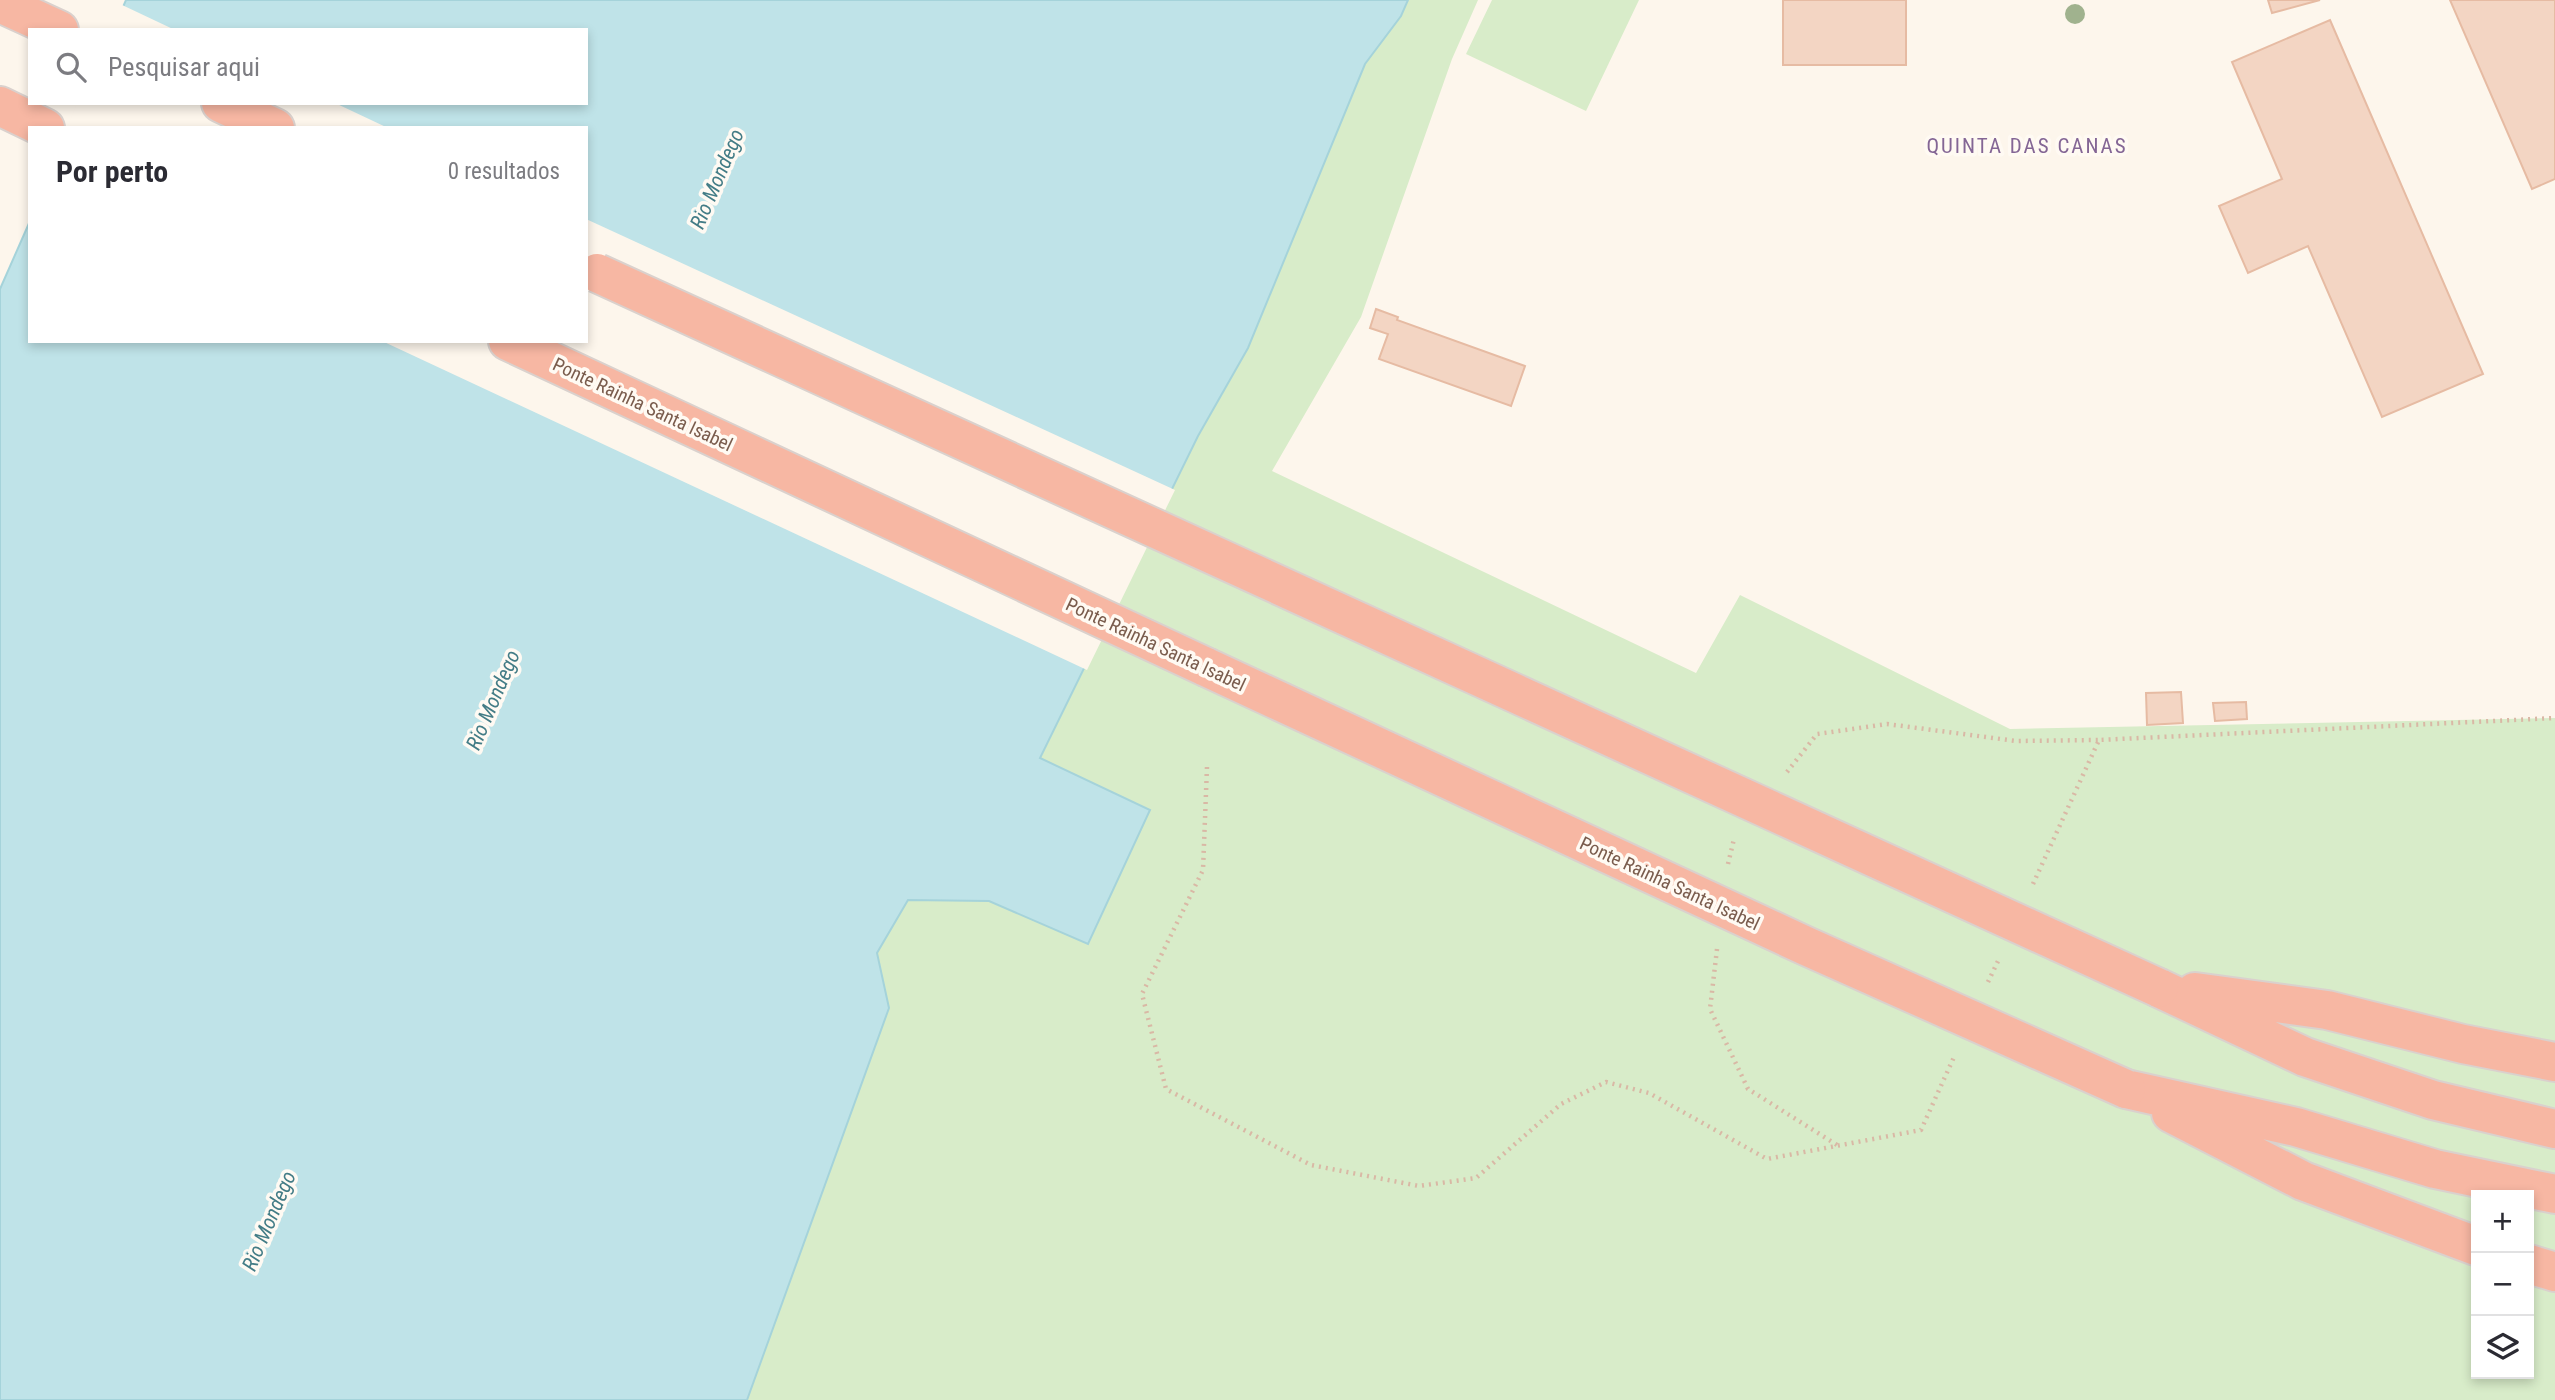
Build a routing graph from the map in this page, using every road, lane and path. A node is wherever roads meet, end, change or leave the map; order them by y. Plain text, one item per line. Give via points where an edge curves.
1 (0, 3) edge
2 (55, 28) edge
3 (225, 105) edge
4 (0, 106) edge
5 (42, 126) edge
6 (271, 126) edge
7 (588, 270) edge
8 (512, 343) edge
9 (2159, 988) junction
10 (2555, 1062) edge
11 (2126, 1089) junction
12 (2555, 1129) edge
13 (2555, 1194) edge
14 (2471, 1244) edge
15 (2534, 1266) edge
16 (2555, 1272) edge

1 - 2 highway
3 - 6 highway
4 - 5 highway
7 - 9 highway, bridge
8 - 11 highway, Ponte Rainha Santa Isabel, bridge via 1805,946
9 - 10 highway via 2327,1010
9 - 12 highway via 2305,1057 2433,1100
11 - 13 highway via 2296,1127 2435,1169
11 - 14 highway via 2303,1181
15 - 16 highway

